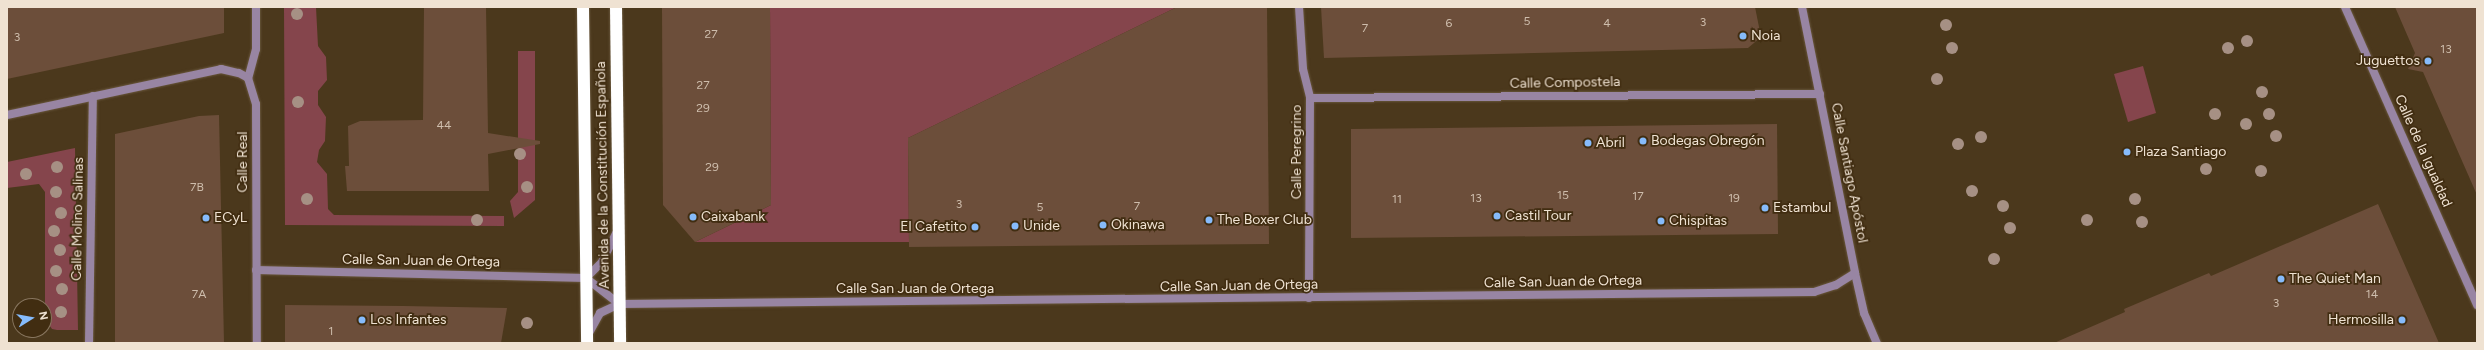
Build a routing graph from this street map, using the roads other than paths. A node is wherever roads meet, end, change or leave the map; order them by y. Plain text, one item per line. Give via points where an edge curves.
1 (256, 7) edge
2 (583, 7) edge
3 (616, 7) edge
4 (1299, 7) edge
5 (1802, 7) edge
6 (2345, 7) edge
7 (248, 78) junction
8 (1820, 94) junction
9 (93, 96) junction
10 (1310, 98) junction
11 (7, 114) edge
12 (618, 228) junction
13 (256, 270) junction
14 (1855, 273) junction
15 (586, 278) junction
16 (1309, 298) junction
17 (619, 304) junction
18 (2477, 305) edge
19 (586, 341) edge
20 (89, 343) edge
21 (257, 343) edge
22 (620, 343) edge
23 (1877, 343) edge

1 - 7 street via 256,49
2 - 15 highway, Avenida de la Constitución Española
3 - 12 highway, Avenida de la Constitución Española
4 - 10 street, Calle Peregrino via 1302,69
5 - 8 street, Calle Santiago Apóstol
6 - 18 street, Calle de la Igualdad
7 - 9 street via 221,69
7 - 13 street, Calle Real via 256,104
8 - 10 street, Calle Compostela
8 - 14 street, Calle Santiago Apóstol
9 - 11 street
9 - 20 street, Calle Molino Salinas
10 - 16 street, Calle Peregrino
12 - 15 street via 602,262
12 - 17 highway, Avenida de la Constitución Española
13 - 15 street, Calle San Juan de Ortega
13 - 21 street, Calle Real
14 - 16 street, Calle San Juan de Ortega via 1836,285 1814,292
14 - 23 street, Calle Santiago Apóstol via 1864,313
15 - 17 street
15 - 19 highway, Avenida de la Constitución Española
16 - 17 street, Calle San Juan de Ortega
17 - 19 street, Calle San Juan de Ortega via 600,313
17 - 22 highway, Avenida de la Constitución Española

